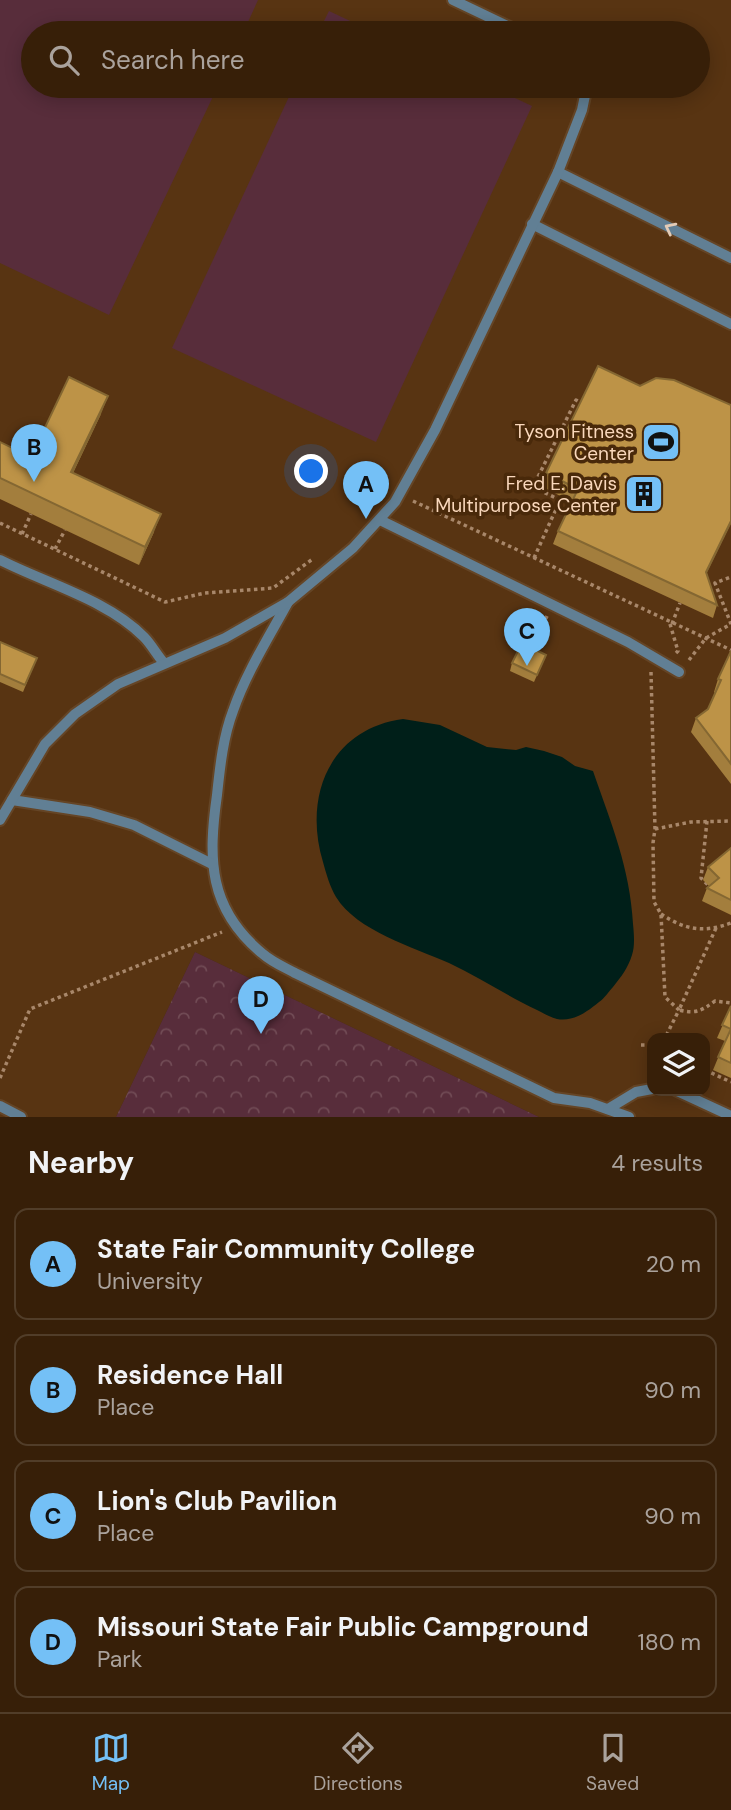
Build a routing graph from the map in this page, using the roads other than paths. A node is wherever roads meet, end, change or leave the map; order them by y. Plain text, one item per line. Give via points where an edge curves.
1 (453, 0) edge
2 (497, 21) edge
3 (584, 98) edge
4 (558, 172) junction
5 (532, 223) junction
6 (731, 258) edge
7 (731, 324) edge
8 (380, 520) junction
9 (0, 560) edge
10 (288, 602) junction
11 (163, 663) junction
12 (679, 672) road end
13 (12, 800) junction
14 (0, 820) edge
15 (212, 864) junction
16 (647, 1090) edge
17 (688, 1096) edge
18 (0, 1106) edge
19 (608, 1109) junction
20 (731, 1116) edge
21 (21, 1117) edge
22 (629, 1117) edge

1 - 2 lane
3 - 4 lane
4 - 5 lane
6 -> 4 lane
5 - 7 lane
5 - 8 lane via 435,430 400,494
8 - 10 lane
8 - 12 lane
9 - 11 lane via 95,603 130,625
10 - 11 lane via 225,638
10 - 15 lane via 232,713 221,759
11 - 13 lane via 118,684 75,714 45,744
13 - 14 lane
13 - 15 lane via 90,812 134,825
15 - 19 lane via 220,897 236,926 263,955 554,1098
16 - 19 lane
17 - 20 lane
18 - 21 lane
19 - 22 lane

